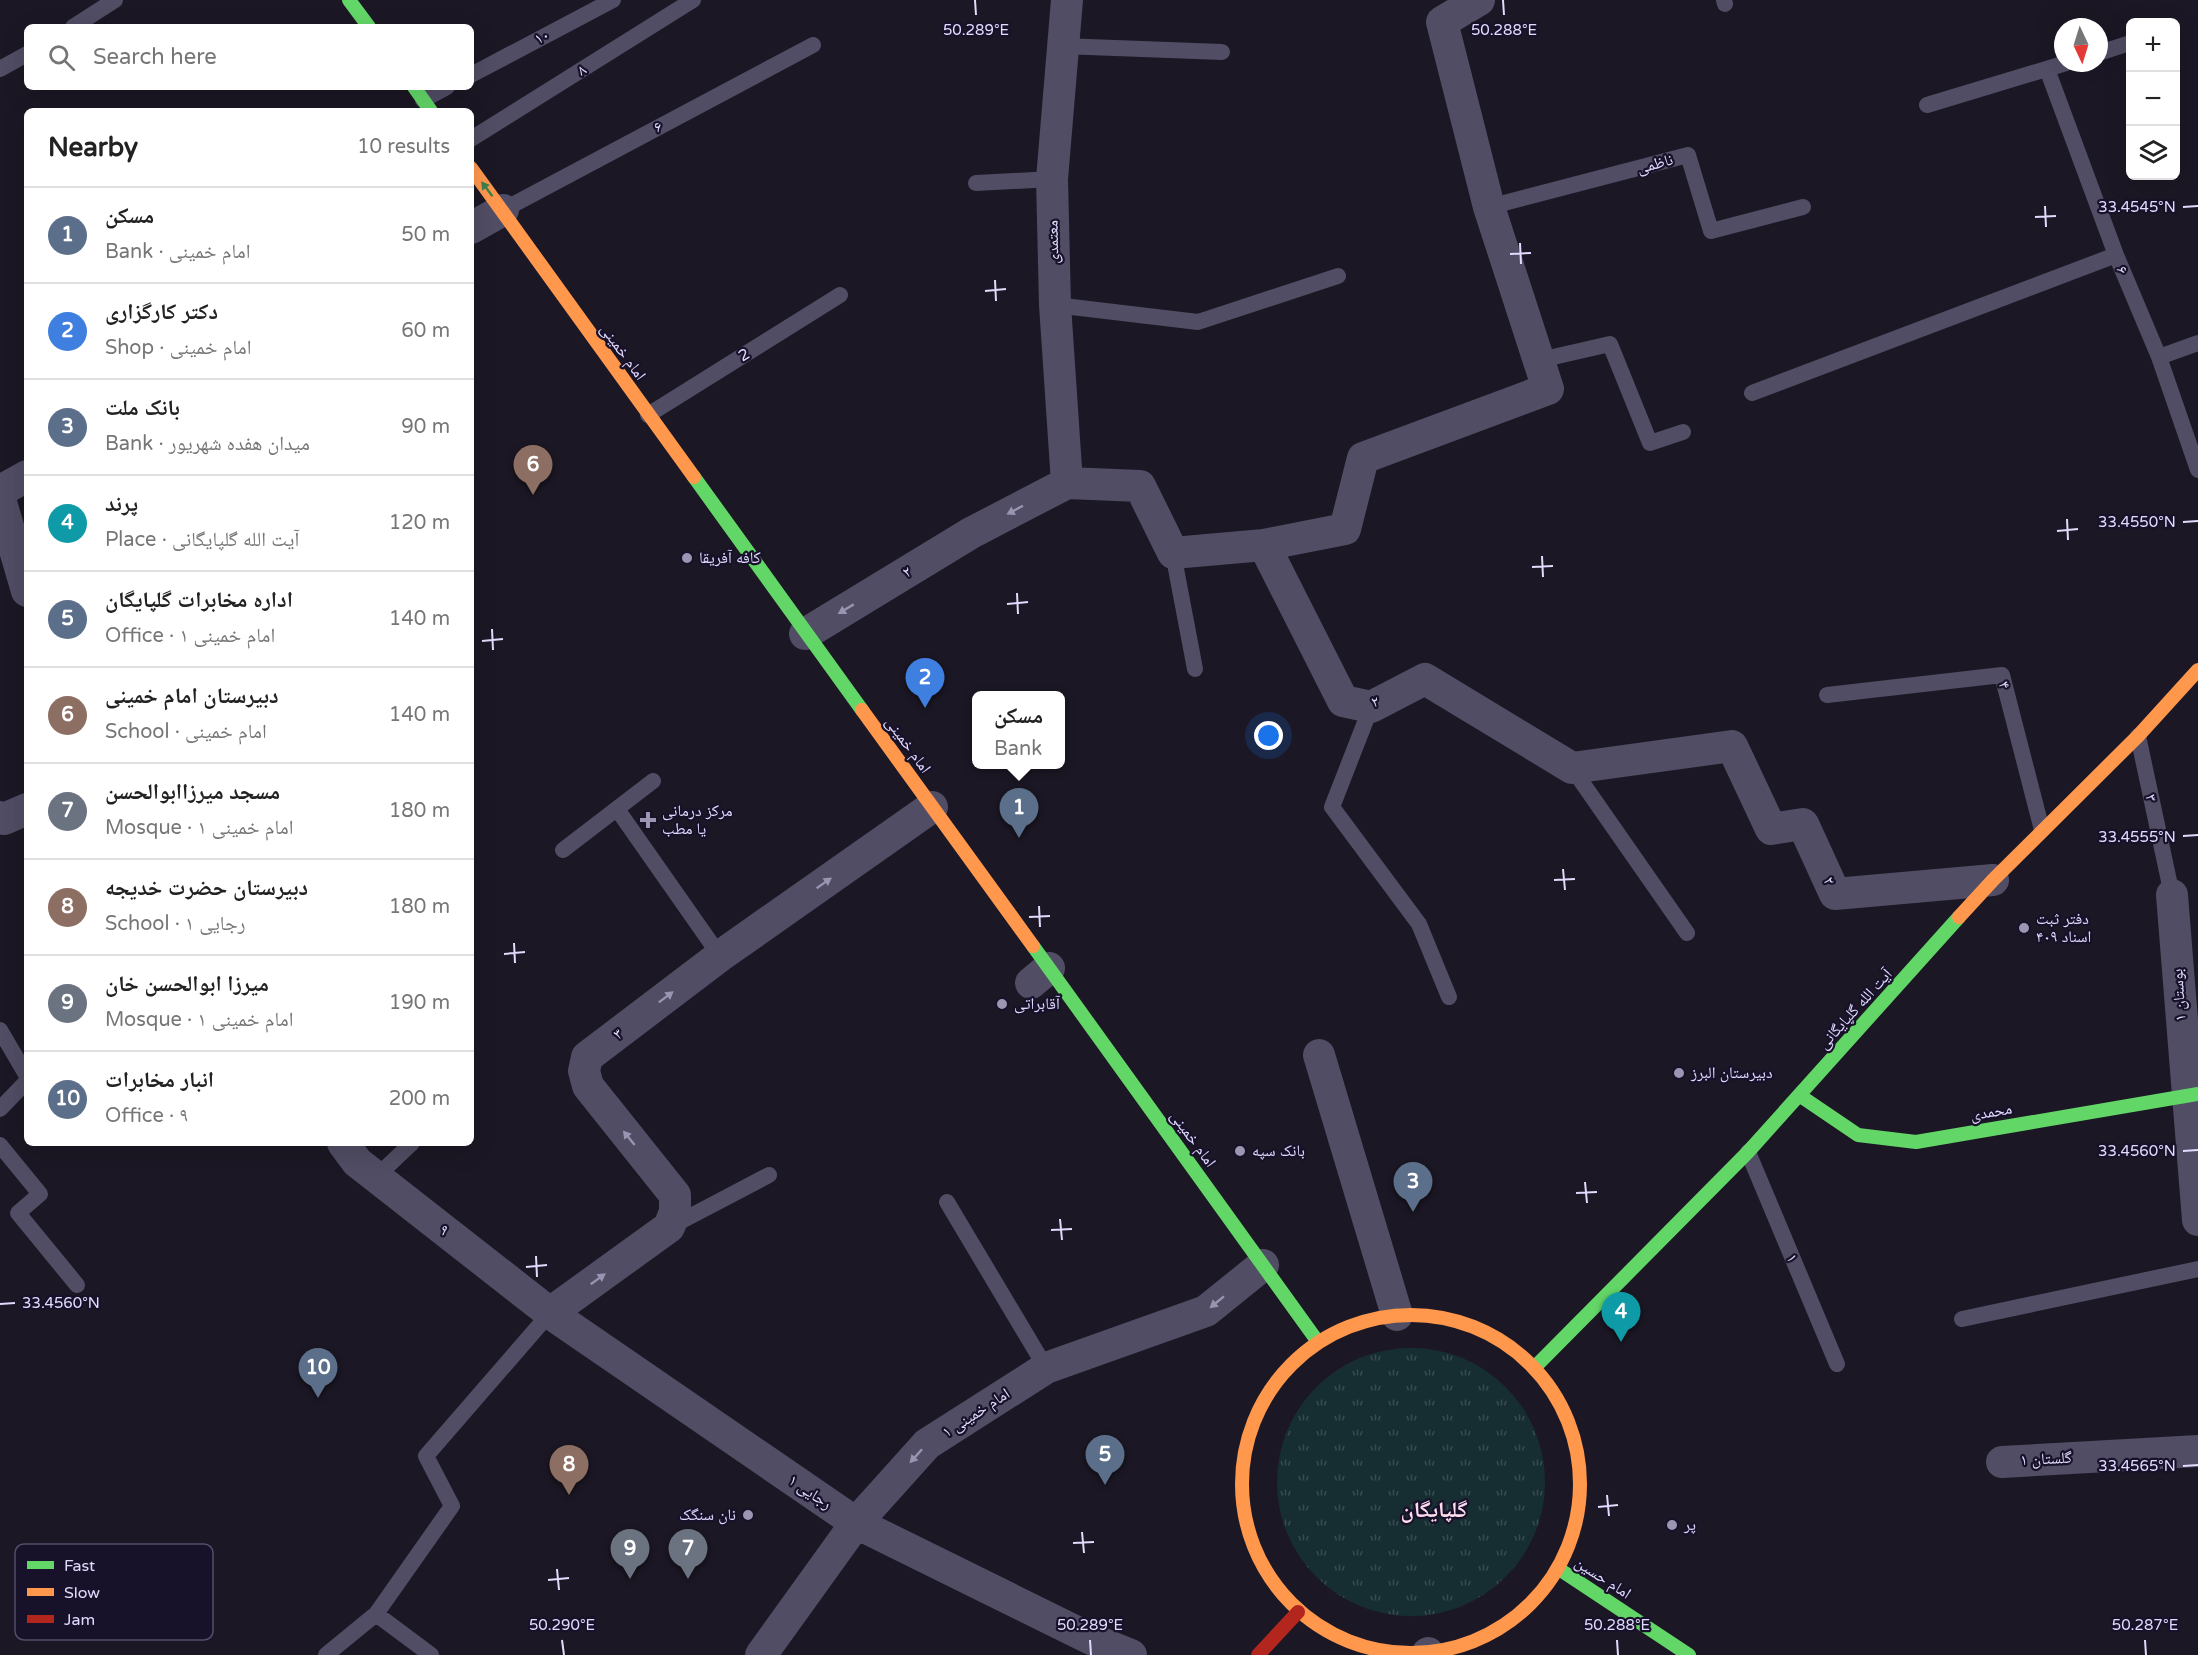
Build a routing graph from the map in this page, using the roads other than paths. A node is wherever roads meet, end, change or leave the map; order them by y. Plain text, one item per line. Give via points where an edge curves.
1 (115, 0) edge
2 (349, 0) edge
3 (613, 0) edge
4 (693, 0) edge
5 (1066, 0) edge
6 (1479, 0) edge
7 (78, 24) edge
8 (367, 24) edge
9 (2126, 44) edge
10 (813, 45) dead end
11 (1062, 46) junction
12 (2108, 50) edge
13 (1222, 52) dead end
14 (24, 56) edge
15 (2054, 67) edge
16 (0, 69) edge
17 (2047, 69) junction
18 (474, 73) edge
19 (441, 90) edge
20 (422, 99) edge
21 (1927, 105) dead end
22 (474, 137) edge
23 (474, 172) edge
24 (1052, 179) junction
25 (976, 183) dead end
26 (1489, 207) junction
27 (1803, 207) dead end
28 (502, 210) junction
29 (474, 226) edge
30 (2116, 255) junction
31 (1338, 276) dead end
32 (840, 295) dead end
33 (1055, 305) junction
34 (2198, 343) edge
35 (2158, 357) junction
36 (1539, 360) junction
37 (1752, 393) dead end
38 (648, 415) junction
39 (1683, 432) dead end
40 (2198, 470) edge
41 (24, 478) edge
42 (1066, 483) junction
43 (0, 491) edge
44 (0, 499) edge
45 (1264, 545) junction
46 (1173, 553) junction
47 (24, 581) edge
48 (805, 634) junction
49 (1195, 669) dead end
50 (2198, 670) edge
51 (1827, 695) dead end
52 (1371, 707) junction
53 (2138, 736) junction
54 (1572, 768) junction
55 (653, 781) dead end
56 (933, 807) junction
57 (617, 809) junction
58 (2042, 830) junction
59 (563, 850) dead end
60 (1993, 880) junction
61 (2172, 895) joint
62 (1687, 933) dead end
63 (720, 956) junction
64 (1449, 996) dead end
65 (0, 1030) edge
66 (1319, 1055) dead end
67 (24, 1071) edge
68 (24, 1085) edge
69 (1799, 1095) junction
70 (2192, 1095) edge
71 (0, 1109) edge
72 (0, 1145) edge
73 (345, 1146) edge
74 (409, 1146) edge
75 (1748, 1152) junction
76 (769, 1175) dead end
77 (376, 1177) junction
78 (947, 1202) dead end
79 (2198, 1220) edge
80 (669, 1227) junction
81 (1263, 1265) junction
82 (2198, 1269) edge
83 (77, 1285) dead end
84 (550, 1313) junction
85 (1397, 1315) junction
86 (1962, 1319) dead end
87 (1318, 1342) junction
88 (1836, 1364) dead end
89 (1534, 1367) junction
90 (1046, 1368) junction
91 (2198, 1451) edge
92 (2002, 1462) dead end
93 (856, 1523) junction
94 (1559, 1569) junction
95 (1298, 1612) junction
96 (376, 1614) junction
97 (1089, 1647) edge
98 (1429, 1654) edge
99 (326, 1655) edge
100 (430, 1655) edge
101 (761, 1655) edge
102 (1131, 1655) edge
103 (1258, 1655) edge
104 (1689, 1655) edge

1 - 7 lane
2 - 8 main road
3 - 18 lane, ۱۰
4 - 22 lane, ۸
5 - 11 street, معتمدی
6 - 26 street via 1442,22
9 - 12 lane
10 - 28 lane, ۶
11 - 13 lane
11 - 24 street, معتمدی
14 - 16 lane
15 - 17 lane
17 - 21 lane
17 - 30 lane, ۶
19 - 20 lane
28 -> 23 main road, امام خمینی
24 - 25 lane
24 - 33 street, معتمدی
26 - 27 lane, ناظمی via 1688,156 1711,231
26 - 36 street
28 - 29 street
28 - 38 main road, امام خمینی
30 - 35 lane, ۶
30 - 37 lane
31 - 33 lane via 1198,322
32 - 38 lane, 2
33 - 42 street, معتمدی
34 - 35 lane
35 - 40 lane, ۶
36 - 39 lane via 1610,344 1650,442
36 - 45 street via 1548,389 1363,458 1345,529
38 - 48 main road, امام خمینی
41 - 43 street
42 - 46 street via 1140,486
42 -> 48 street, ۲ via 971,533
44 - 47 street
45 - 46 street
45 - 52 street, ۲ via 1343,701
46 - 49 lane
48 - 56 main road, امام خمینی
50 - 53 main road, آیت الله گلپایگانی
51 - 58 lane, ۴ via 2002,675
52 - 54 street, ۲ via 1425,679
52 - 64 lane via 1332,807 1419,924
53 - 58 main road, آیت الله گلپایگانی
53 - 61 lane, ۳
54 - 60 street, ۲ via 1732,746 1771,829 1803,824 1835,894
54 - 62 lane
55 - 57 lane
63 -> 56 street, ۳
56 - 81 main road, امام خمینی via 1040,976
57 - 59 lane
57 - 63 lane
58 - 60 main road, آیت الله گلپایگانی
60 - 69 main road, آیت الله گلپایگانی
61 - 70 street, بوستان ۱
80 -> 63 street, ۳ via 675,1212 675,1195 588,1086 584,1071 587,1058
65 - 67 lane
66 - 85 street
68 - 71 lane
69 - 70 main road, محمدی via 1858,1135 1916,1142
69 - 75 main road, آیت الله گلپایگانی
70 - 79 street
72 - 83 lane via 40,1194 18,1213
73 - 77 street, ۹
74 - 77 lane
75 - 88 lane, ۱
75 - 89 main road, آیت الله گلپایگانی
76 - 80 lane
77 - 84 street, ۹
78 - 90 lane
84 -> 80 street
81 - 87 main road, امام خمینی
81 -> 90 street, امام خمینی ۱ via 1206,1311
82 - 86 lane
84 - 93 street, رجایی ۱
84 - 96 lane via 426,1456 452,1506
85 - 87 main road via 1356,1324
85 - 89 main road via 1448,1319 1495,1337
87 - 95 main road via 1281,1375 1270,1392 1255,1417 1242,1465 1243,1514 1254,1551 1273,1584
89 - 94 main road via 1560,1403 1578,1454 1581,1486 1575,1529
90 -> 93 street, امام خمینی ۱ via 927,1444
91 - 92 street, گلستان ۱
93 - 97 street, رجایی ۱
93 - 101 street, امام خمینی ۱
94 - 98 main road via 1534,1601 1504,1626 1467,1644
94 - 104 main road, امام حسین
95 - 98 main road via 1337,1637 1382,1651
95 - 103 main road
96 - 99 lane
96 - 100 lane
97 - 102 street, رجایی ۱

